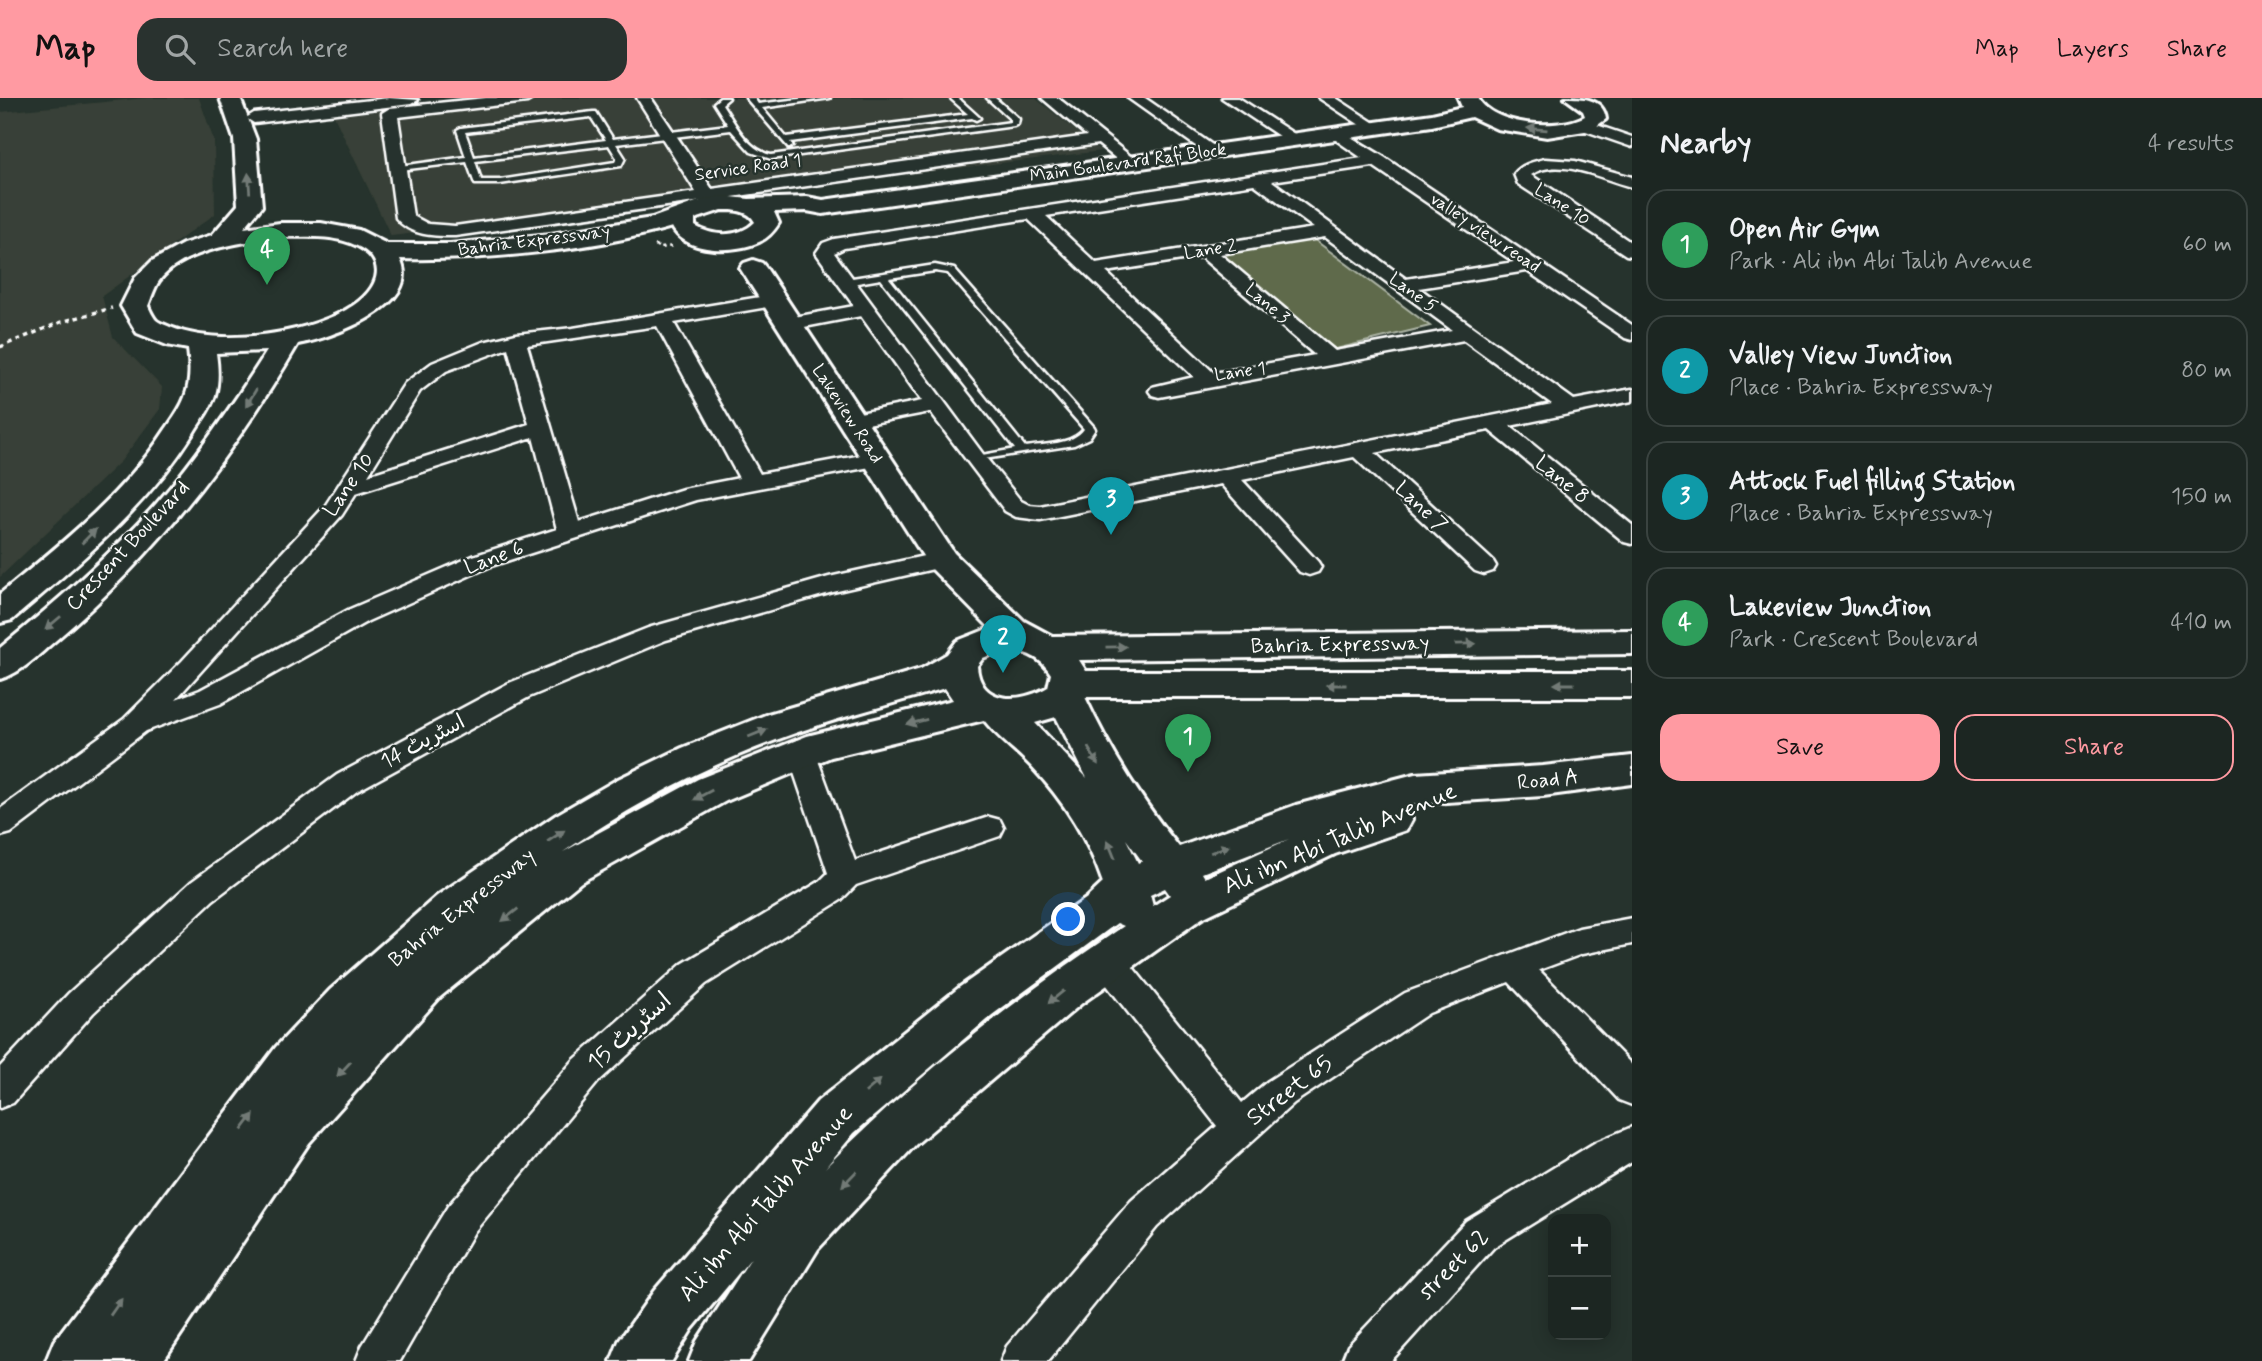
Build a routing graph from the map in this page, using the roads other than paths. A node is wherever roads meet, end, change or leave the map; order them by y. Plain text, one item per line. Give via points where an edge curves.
1 (230, 98) edge
2 (276, 98) edge
3 (428, 98) edge
4 (644, 98) edge
5 (726, 98) edge
6 (750, 98) edge
7 (826, 98) edge
8 (954, 98) edge
9 (991, 98) edge
10 (1049, 98) edge
11 (1135, 98) edge
12 (1229, 98) edge
13 (1326, 98) edge
14 (1616, 98) edge
15 (520, 99) edge
16 (757, 106) junction
17 (249, 108) edge
18 (1477, 109) edge
19 (1584, 110) edge
20 (284, 115) junction
21 (973, 116) junction
22 (520, 121) junction
23 (734, 127) junction
24 (1374, 128) junction
25 (990, 129) junction
26 (1336, 133) junction
27 (667, 136) junction
28 (1101, 139) junction
29 (1294, 139) junction
30 (785, 140) junction
31 (612, 141) junction
32 (1632, 142) edge
33 (1213, 151) junction
34 (797, 155) junction
35 (470, 159) junction
36 (1378, 160) junction
37 (1131, 163) junction
38 (400, 169) junction
39 (1259, 180) junction
40 (1632, 182) edge
41 (709, 199) junction
42 (749, 206) junction
43 (823, 207) junction
44 (1032, 213) junction
45 (1621, 226) dead end
46 (695, 229) junction
47 (299, 230) junction
48 (1599, 230) junction
49 (758, 231) junction
50 (1329, 231) junction
51 (221, 240) junction
52 (1204, 250) junction
53 (382, 251) junction
54 (1632, 251) edge
55 (1523, 260) junction
56 (752, 268) junction
57 (1092, 270) junction
58 (883, 276) junction
59 (1396, 280) junction
60 (846, 282) junction
61 (389, 284) junction
62 (867, 309) junction
63 (780, 312) junction
64 (663, 320) junction
65 (1627, 326) edge
66 (1468, 333) junction
67 (287, 340) junction
68 (516, 340) junction
69 (202, 345) junction
70 (1330, 357) junction
71 (1209, 380) junction
72 (1159, 391) dead end
73 (1627, 400) edge
74 (936, 405) junction
75 (1568, 406) junction
76 (852, 421) junction
77 (1492, 422) junction
78 (540, 428) junction
79 (1358, 449) junction
80 (1022, 451) junction
81 (878, 459) junction
82 (975, 459) junction
83 (1225, 475) junction
84 (752, 481) junction
85 (349, 488) junction
86 (570, 531) junction
87 (1632, 537) edge
88 (942, 560) junction
89 (1484, 566) dead end
90 (1309, 567) dead end
91 (0, 612) edge
92 (1632, 642) edge
93 (1040, 645) junction
94 (963, 656) junction
95 (0, 667) edge
96 (1632, 684) edge
97 (1067, 689) junction
98 (991, 709) junction
99 (134, 726) junction
100 (802, 755) junction
101 (1632, 770) edge
102 (1463, 788) joint
103 (0, 825) edge
104 (989, 828) dead end
105 (845, 876) junction
106 (1185, 883) junction
107 (1126, 887) junction
108 (1632, 931) edge
109 (1123, 949) junction
110 (1514, 966) junction
111 (1632, 1088) edge
112 (0, 1092) edge
113 (1240, 1128) junction
114 (1632, 1144) edge
115 (74, 1361) edge
116 (130, 1361) edge
117 (377, 1361) edge
118 (639, 1361) edge
119 (717, 1361) edge
120 (1022, 1361) edge
121 (1363, 1361) edge

51 -> 1 main road via 250,206 245,139
2 - 20 street
3 - 20 street
4 - 27 street
5 - 23 lane via 718,103
6 - 16 lane
7 - 16 lane
8 - 21 lane
9 - 25 lane via 1016,122
10 - 28 street
11 - 33 street
12 - 29 street
13 - 24 street
14 - 19 main road
15 - 22 lane
15 - 38 street via 390,113
16 - 30 lane
17 - 20 street
17 - 47 main road via 259,131 272,207
19 -> 18 main road via 1557,131 1534,130
18 - 24 main road, Main Boulevard Rafi Block
19 - 32 street
21 - 25 lane
21 - 30 lane
22 - 31 lane via 593,114
22 - 35 lane via 461,130
23 - 27 lane
23 - 34 lane via 756,154 771,158
24 - 26 main road, Main Boulevard Rafi Block
25 - 34 lane
26 - 29 main road, Main Boulevard Rafi Block
26 - 36 street, valley view reoad
27 - 31 lane
27 - 41 street
28 - 37 street
28 - 41 street, Service Road 1
29 - 33 main road, Main Boulevard Rafi Block
30 - 34 lane
31 - 35 lane
31 - 35 lane via 621,158 618,164 500,182 478,182
33 - 37 main road, Main Boulevard Rafi Block
35 - 38 lane
36 - 39 street
36 - 55 street, valley view reoad
37 - 43 main road, Main Boulevard Rafi Block
38 - 41 street, Service Road 1 via 405,218 431,231
39 - 44 street
39 - 50 street, Lane 5
40 - 48 street, Lane 10 via 1557,163 1528,168 1522,174 1524,180
41 - 42 main road
41 - 46 main road via 697,208
42 - 43 main road
42 - 49 main road via 767,220
43 - 49 main road via 816,215
44 - 57 street, Lane 1
44 - 60 street via 828,247 825,253
45 - 48 street
46 - 49 main road via 728,241
46 - 53 main road, Bahria Expressway via 655,225 446,253
46 - 56 main road
46 - 61 main road, Bahria Expressway via 454,267
47 - 51 main road
47 - 53 main road via 349,235
48 - 54 street, Lane 10
49 - 56 main road via 751,245 756,261
50 - 52 street, Lane 2
50 - 59 street, Lane 5
51 - 69 main road via 150,275 138,290 134,305 139,319 152,331
52 - 57 street, Lane 2
52 - 70 street, Lane 3
53 - 61 main road via 392,272
55 - 59 street
55 - 65 street, valley view reoad
56 - 63 main road, Lakeview Road
57 - 71 street, Lane 1
58 - 60 lane
58 - 80 lane
58 - 80 lane via 935,268 951,271 1090,429 1074,442
59 - 66 street, Lane 5
60 - 62 street
61 - 67 main road via 354,316
62 - 63 street, Lane 10
62 - 74 street
63 - 64 street, Lane 10
63 - 76 main road, Lakeview Road
64 - 68 street, Lane 10
64 - 84 street
66 - 70 street, Lane 1
66 - 75 street, Lane 5
67 - 69 main road via 229,347
67 -> 95 main road, Crescent Boulevard via 247,406 169,509 113,569
68 - 78 street
68 - 85 street, Lane 10 via 439,367 412,387
91 -> 69 main road, Crescent Boulevard via 82,543 139,486 177,437 201,394
70 - 71 street, Lane 1
71 - 72 street
73 - 75 street
74 - 76 street
74 - 82 street
75 - 77 street
76 - 81 main road, Lakeview Road
77 - 79 street
77 - 87 street, Lane 8
78 - 85 street
78 - 86 street
79 - 83 street
79 - 89 street, Lane 7
80 - 82 lane
81 - 84 street, Lane 6
81 - 88 main road, Lakeview Road
82 - 83 street via 1013,506 1024,512 1040,513
83 - 90 street
84 - 86 street, Lane 6 via 691,494
85 - 99 street, Lane 10 via 258,596
86 - 99 street, Lane 6 via 482,561 359,615 211,697
88 - 93 main road via 1011,629
88 - 94 main road
88 - 112 street, اسٹریٹ 14 via 829,585 657,634 519,691 347,783 202,891 81,1003
93 -> 92 main road, Bahria Expressway
93 - 94 main road via 997,638
93 - 97 main road via 1065,664
94 - 98 main road via 957,678 961,686
115 -> 94 main road, Bahria Expressway via 299,1055 405,946 523,858 623,794 760,731 934,678
96 -> 97 main road, Bahria Expressway
97 - 98 main road via 1043,709 1030,713
97 -> 106 main road via 1089,749 1124,807
98 -> 100 main road, Bahria Expressway via 821,746
107 -> 98 main road via 1108,841 1078,792 1041,749
99 - 103 street, Lane 10
100 - 105 street
100 -> 116 main road, Bahria Expressway via 712,790 566,870 424,983 291,1127
101 - 102 main road, Road A
102 - 106 main road, Ali ibn Abi Talib Avenue via 1429,807 1320,843 1241,878
104 - 105 street, اسٹریٹ 15
105 - 117 street, اسٹریٹ 15 via 830,891 694,974 586,1071 461,1219
106 - 107 main road, Ali ibn Abi Talib Avenue
106 - 109 main road, Ali ibn Abi Talib Avenue
107 - 109 main road
118 -> 107 main road, Ali ibn Abi Talib Avenue via 673,1310 836,1117 976,1001 1102,910
108 - 110 street, Street 65 via 1579,942
109 - 113 street
109 -> 119 main road, Ali ibn Abi Talib Avenue via 1035,1014 898,1128 799,1231
110 - 111 street
110 - 113 street, Street 65 via 1417,1003 1281,1092
113 - 120 street, Street 65 via 1144,1214
114 - 121 street, street 62 via 1480,1234

